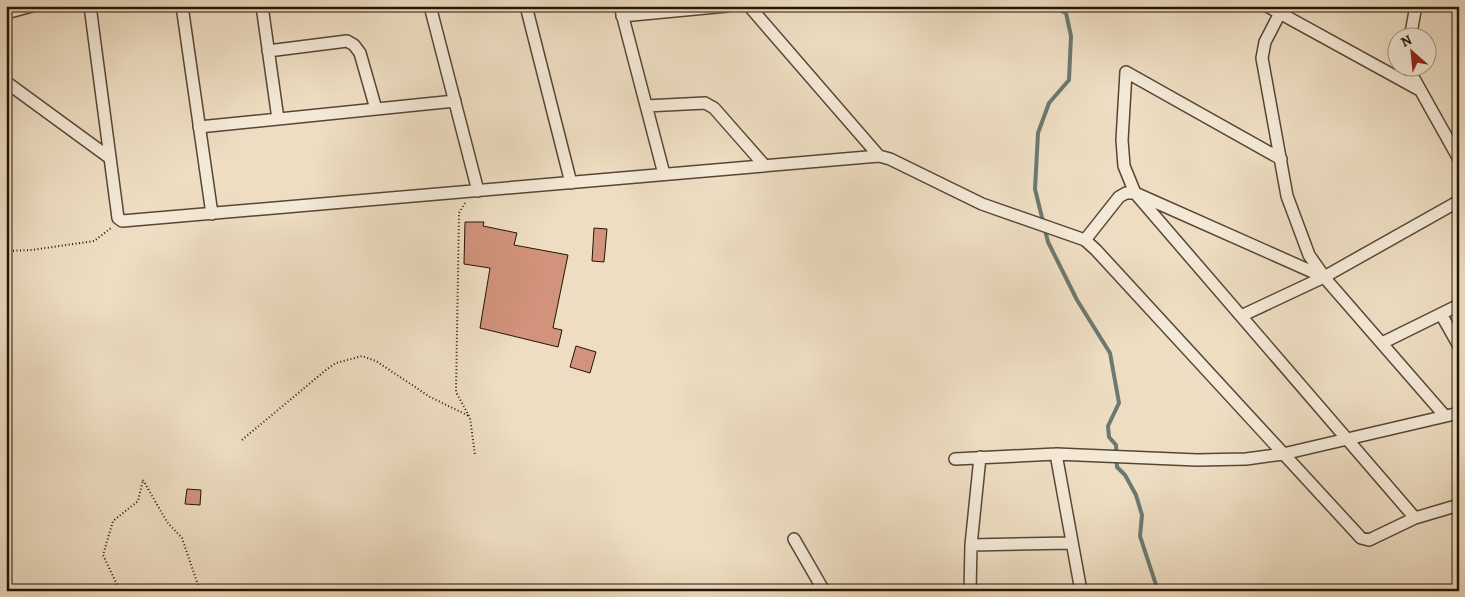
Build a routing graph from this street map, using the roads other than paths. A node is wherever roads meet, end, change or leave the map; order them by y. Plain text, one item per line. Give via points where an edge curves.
1 (32, 6) edge
2 (90, 6) edge
3 (182, 6) edge
4 (262, 6) edge
5 (430, 6) edge
6 (526, 6) edge
7 (728, 6) edge
8 (749, 6) edge
9 (1267, 6) edge
10 (1416, 6) edge
11 (621, 11) edge
12 (6, 13) edge
13 (1280, 13) junction
14 (1412, 28) edge
15 (268, 51) junction
16 (1413, 78) edge
17 (6, 82) edge
18 (1418, 88) junction
19 (455, 101) junction
20 (646, 106) junction
21 (376, 109) junction
22 (278, 119) junction
23 (199, 127) junction
24 (879, 156) junction
25 (110, 158) junction
26 (1281, 159) junction
27 (1459, 159) edge
28 (765, 166) junction
29 (664, 174) junction
30 (571, 183) junction
31 (474, 191) junction
32 (1134, 192) junction
33 (1459, 201) edge
34 (212, 214) junction
35 (1085, 240) junction
36 (1324, 277) junction
37 (1459, 305) edge
38 (1441, 314) junction
39 (1241, 316) junction
40 (1382, 343) junction
41 (1459, 346) edge
42 (1459, 412) edge
43 (1445, 416) junction
44 (1347, 439) junction
45 (1056, 454) junction
46 (1284, 454) junction
47 (980, 458) junction
48 (955, 459) dead end
49 (1459, 505) edge
50 (1415, 518) junction
51 (794, 539) dead end
52 (1072, 543) junction
53 (971, 545) junction
54 (824, 591) edge
55 (970, 591) edge
56 (1081, 591) edge

1 - 12 street
2 - 25 street
3 - 23 street
4 - 15 street
5 - 19 street
6 - 30 street
7 - 11 street
8 - 24 street
9 - 13 street
10 - 14 street
11 - 20 street
13 - 18 street
13 - 26 street via 1265,42 1262,58
15 - 21 street via 347,41 360,53
15 - 22 street
16 - 18 street
17 - 25 street
18 - 27 street
19 - 21 street
19 - 31 street
20 - 28 street via 705,103 714,108
20 - 29 street
21 - 22 street
22 - 23 street
23 - 34 street
24 - 28 street
24 - 35 street via 982,204
25 - 34 street via 118,218 122,221
26 - 32 street via 1126,72 1122,140 1124,166
26 - 36 street via 1298,229 1309,255
28 - 29 street
29 - 30 street
30 - 31 street
31 - 34 street
32 - 35 street via 1119,197
32 - 36 street
32 - 39 street
33 - 36 street
35 - 46 street
36 - 39 street
36 - 40 street
37 - 38 street
38 - 40 street
38 - 41 street
39 - 44 street
40 - 43 street
42 - 43 street
43 - 44 street
44 - 46 street
44 - 50 street
45 - 46 street via 1197,460
45 - 47 street
45 - 52 street
46 - 50 street via 1361,538 1369,540
47 - 48 street
47 - 53 street
49 - 50 street
51 - 54 street
52 - 53 street
52 - 56 street
53 - 55 street

